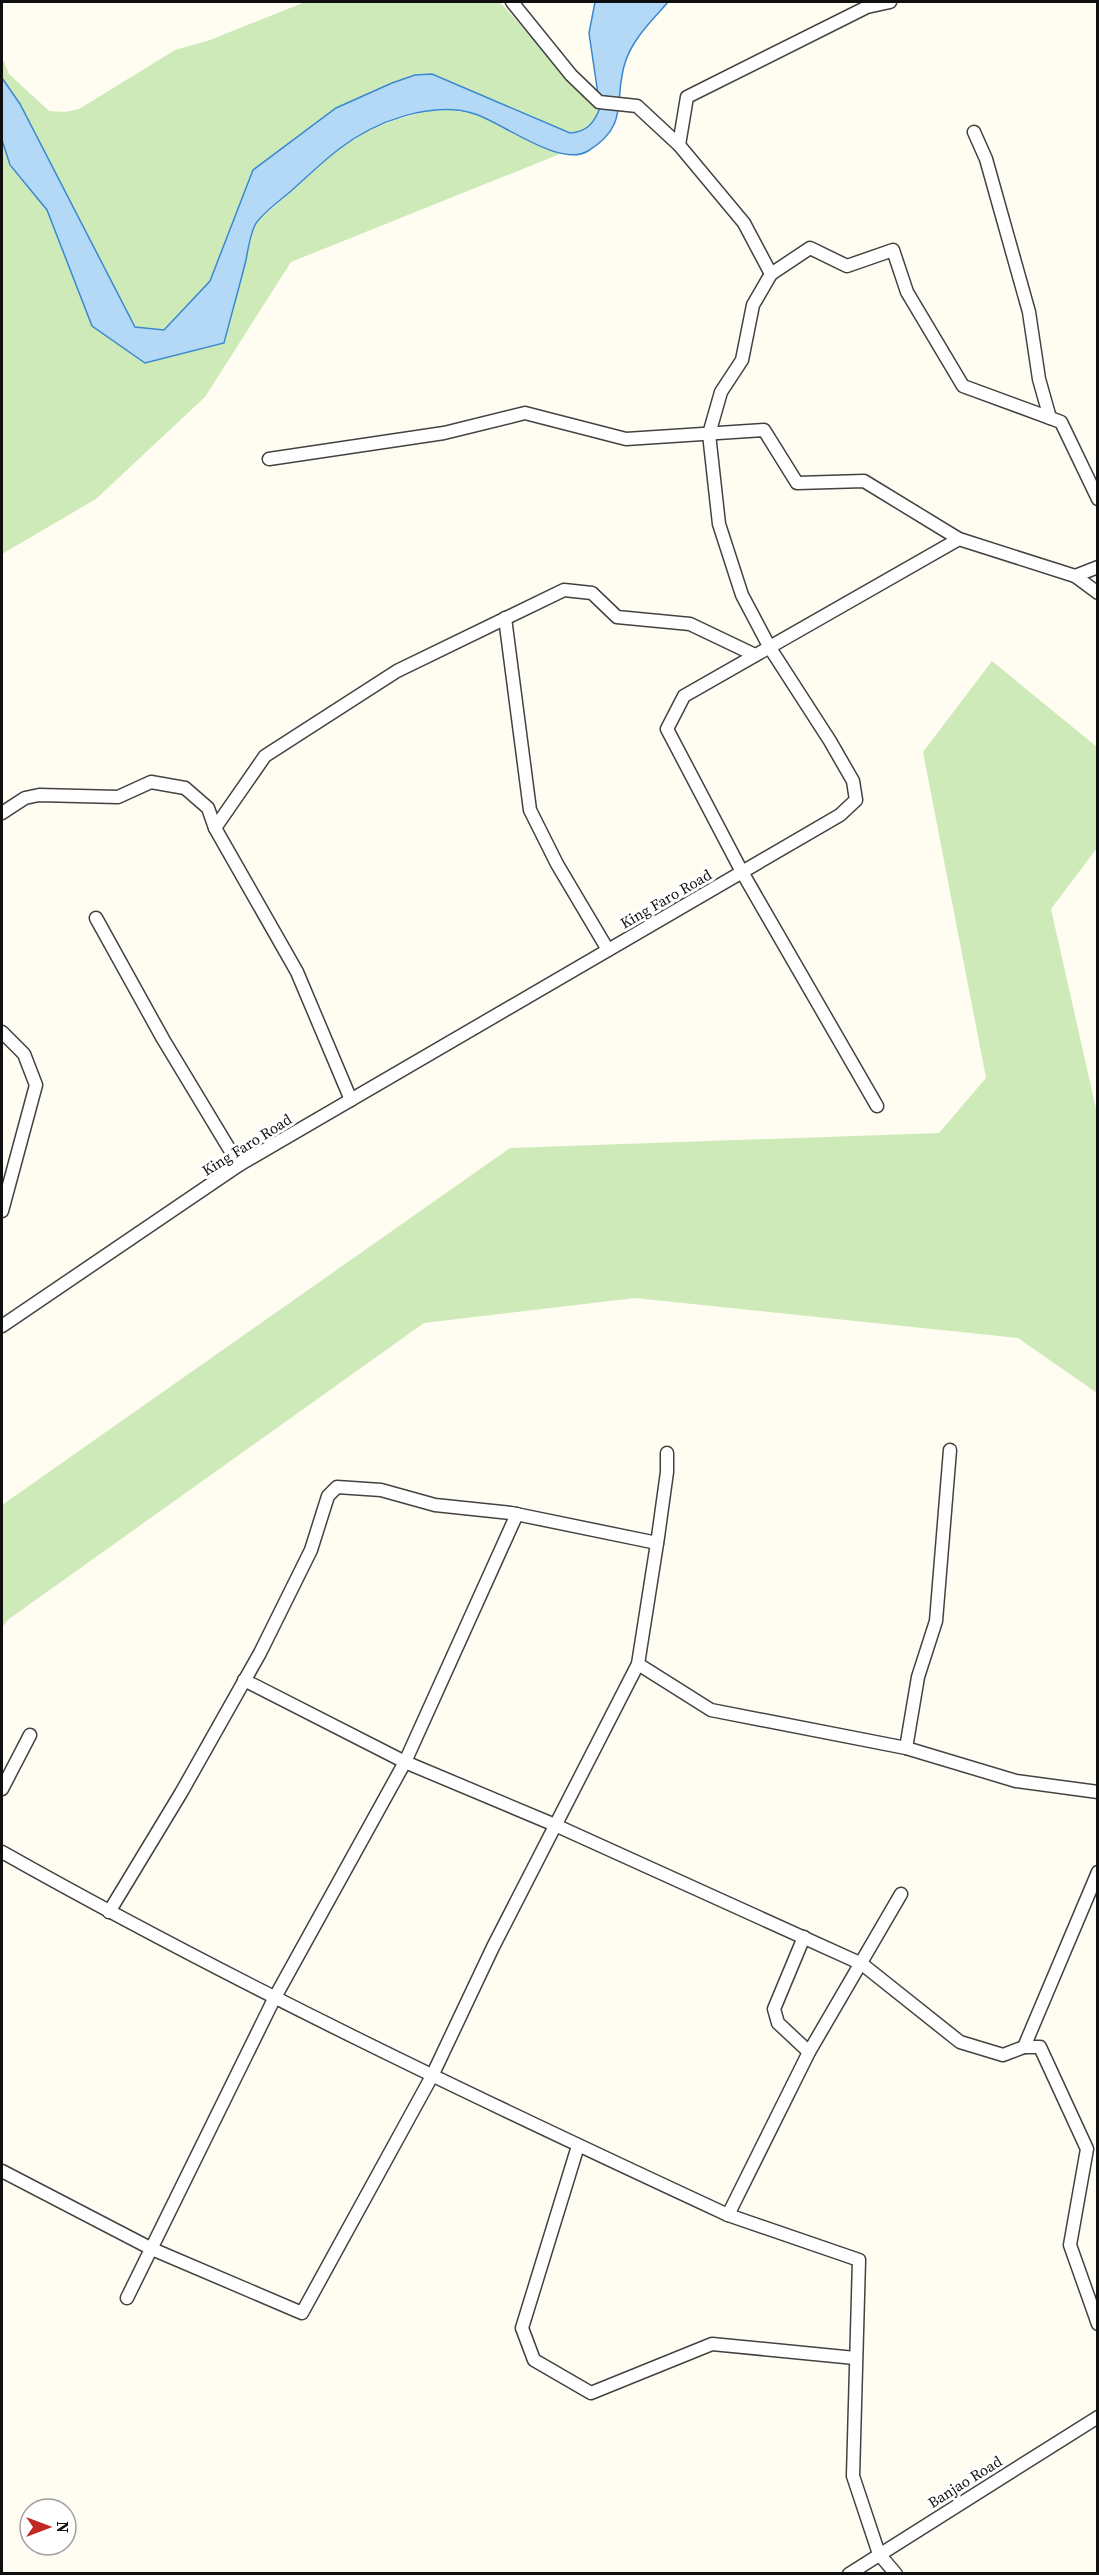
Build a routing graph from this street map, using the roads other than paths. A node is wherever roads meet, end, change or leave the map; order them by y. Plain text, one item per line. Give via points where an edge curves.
1 (512, 2) edge
2 (890, 2) edge
3 (974, 132) dead end
4 (679, 146) junction
5 (771, 274) junction
6 (1050, 418) junction
7 (709, 434) junction
8 (269, 459) dead end
9 (1098, 499) edge
10 (959, 539) junction
11 (1098, 567) edge
12 (1075, 576) junction
13 (1098, 593) edge
14 (505, 618) junction
15 (770, 648) junction
16 (755, 655) junction
17 (2, 813) edge
18 (214, 828) junction
19 (742, 872) junction
20 (96, 918) dead end
21 (608, 950) junction
22 (2, 1032) edge
23 (351, 1100) junction
24 (877, 1106) dead end
25 (239, 1165) junction
26 (2, 1211) edge
27 (2, 1326) edge
28 (950, 1450) dead end
29 (667, 1453) dead end
30 (517, 1514) junction
31 (657, 1543) junction
32 (638, 1664) junction
33 (244, 1680) junction
34 (30, 1735) dead end
35 (906, 1748) junction
36 (405, 1762) junction
37 (2, 1789) edge
38 (1098, 1792) edge
39 (555, 1826) junction
40 (2, 1852) edge
41 (1098, 1872) edge
42 (901, 1894) dead end
43 (109, 1912) junction
44 (804, 1936) junction
45 (862, 1964) junction
46 (274, 1999) junction
47 (1024, 2048) junction
48 (809, 2052) junction
49 (432, 2076) junction
50 (578, 2146) junction
51 (2, 2171) edge
52 (728, 2215) junction
53 (152, 2249) junction
54 (127, 2298) dead end
55 (1098, 2324) edge
56 (855, 2358) junction
57 (1098, 2417) edge
58 (879, 2554) junction
59 (849, 2574) edge
60 (896, 2574) edge

1 - 4 street via 571,75 599,102 638,106
2 - 4 street via 867,7 687,97
3 - 6 street via 986,159 1029,312
4 - 5 street via 744,223
5 - 6 street via 810,248 847,266 893,250 908,292 963,386
5 - 7 street, King Faro Road via 753,305 742,360 721,392
6 - 9 street via 1060,422
7 - 8 street via 626,439 525,413 444,433
7 - 10 street via 764,430 796,483 864,481
7 - 15 street, King Faro Road via 719,524 742,595
10 - 12 street
10 - 15 street
11 - 12 street
12 - 13 street
14 - 16 street via 564,590 592,593 617,617 690,624
14 - 18 street via 397,671 265,756
14 - 21 street via 530,810
15 - 16 street
15 - 19 street, King Faro Road via 848,771 856,800 840,815
16 - 19 street via 684,696 667,729
17 - 18 street via 25,798 39,795 118,797 151,782 185,788 208,808
18 - 23 street via 297,972
19 - 21 street, King Faro Road
19 - 24 street
20 - 25 street
21 - 23 street, King Faro Road
22 - 26 street via 24,1054 36,1085
23 - 25 street, King Faro Road
25 - 27 street, King Faro Road
28 - 35 street via 936,1621 918,1677
29 - 31 street
30 - 31 street
30 - 33 street via 435,1505 381,1490 337,1487 328,1496 311,1550
30 - 36 street
31 - 32 street
32 - 35 street via 711,1710
32 - 39 street
33 - 36 street
33 - 43 street
34 - 37 street
35 - 38 street via 1016,1781
36 - 39 street
36 - 46 street
39 - 44 street
39 - 49 street
40 - 43 street
41 - 47 street
42 - 45 street
43 - 46 street
44 - 45 street
44 - 48 street via 774,2009 778,2023
45 - 47 street via 960,2042 1003,2055
45 - 48 street
46 - 49 street
46 - 53 street
47 - 55 street via 1040,2048 1087,2149 1070,2246
48 - 52 street
49 - 50 street
49 - 53 street via 302,2313
50 - 52 street
50 - 56 street via 522,2328 534,2360 591,2392 712,2344
51 - 53 street
52 - 56 street via 859,2260
53 - 54 street
56 - 58 street via 853,2476
57 - 58 street, Banjao Road
58 - 59 street, Banjao Road
58 - 60 street

